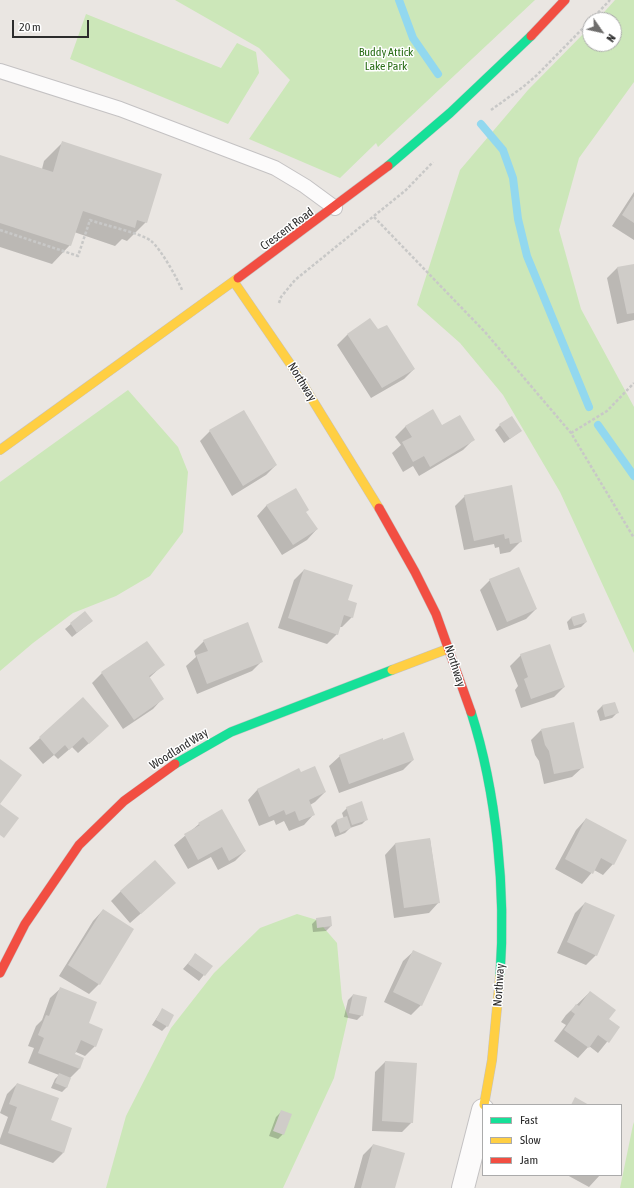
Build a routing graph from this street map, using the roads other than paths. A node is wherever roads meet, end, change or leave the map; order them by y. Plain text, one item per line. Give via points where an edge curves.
1 (566, 0) edge
2 (0, 71) edge
3 (335, 208) junction
4 (234, 282) junction
5 (0, 450) edge
6 (450, 648) junction
7 (0, 973) edge
8 (484, 1104) edge
9 (482, 1114) edge
10 (463, 1188) edge

1 - 3 street, Crescent Road via 450,114
2 - 3 lane via 120,109 275,168
3 - 4 street, Crescent Road
4 - 5 street, Crescent Road
4 - 6 street, Northway via 269,330 400,541
6 - 7 street, Woodland Way via 231,732 165,769 92,831 34,909 14,940
6 - 8 street, Northway via 479,739 493,812 498,861 502,926 499,982 491,1068
9 - 10 street

